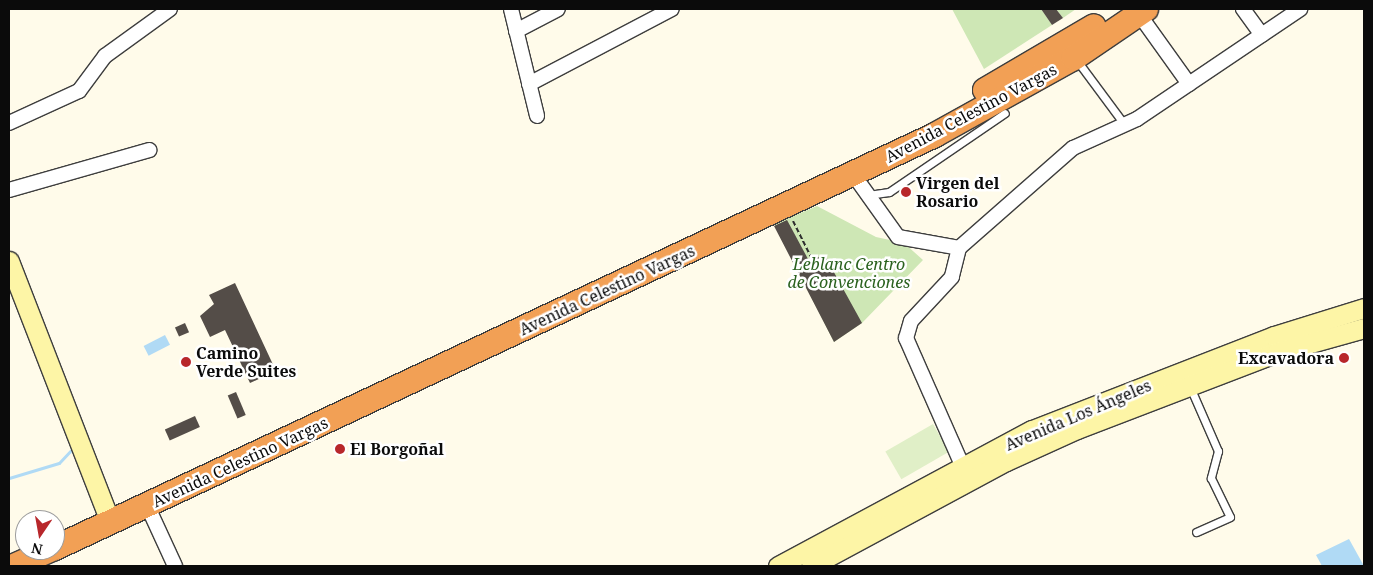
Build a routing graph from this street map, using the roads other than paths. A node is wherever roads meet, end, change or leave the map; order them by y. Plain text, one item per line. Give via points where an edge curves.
1 (170, 9) edge
2 (511, 9) edge
3 (558, 9) edge
4 (672, 9) edge
5 (1243, 9) edge
6 (1300, 9) edge
7 (1135, 10) edge
8 (516, 31) junction
9 (1262, 34) junction
10 (1081, 66) dead end
11 (529, 84) junction
12 (1189, 84) junction
13 (1005, 113) dead end
14 (537, 116) dead end
15 (9, 123) edge
16 (1124, 124) junction
17 (149, 150) dead end
18 (853, 174) junction
19 (818, 181) junction
20 (9, 190) edge
21 (868, 195) junction
22 (724, 226) junction
23 (959, 248) junction
24 (9, 261) edge
25 (1364, 308) edge
26 (1364, 328) edge
27 (1190, 387) junction
28 (963, 467) junction
29 (171, 486) junction
30 (148, 505) junction
31 (107, 515) junction
32 (65, 527) edge
33 (1196, 532) dead end
34 (65, 542) edge
35 (28, 560) edge
36 (14, 566) edge
37 (175, 566) edge
38 (778, 566) edge
39 (811, 566) edge

1 - 15 street via 105,56 79,91
2 - 8 street
3 - 8 street
4 - 11 street
5 - 9 street
6 - 9 street
7 - 12 street
7 - 18 highway, Avenida Celestino Vargas via 1022,88
7 - 19 highway, Avenida Celestino Vargas
8 - 11 street
9 - 12 street
10 - 16 lane
11 - 14 street
12 - 16 street
13 - 21 lane via 889,192
16 - 23 street via 1073,148
17 - 20 street
18 - 19 highway, Avenida Celestino Vargas
18 - 21 street
19 - 22 highway, Avenida Celestino Vargas
19 - 22 highway, Avenida Celestino Vargas via 786,206
21 - 23 street via 898,237
22 - 29 highway, Avenida Celestino Vargas
23 - 28 street via 952,276 911,321 906,338
24 - 31 main road
25 - 28 main road, Avenida Los Ángeles via 1274,336 1066,416
26 - 27 main road, Avenida Los Ángeles via 1278,352
27 - 33 lane via 1218,451 1211,478 1230,517
27 - 39 main road, Avenida Los Ángeles via 1006,461
28 - 38 main road, Avenida Los Ángeles
29 - 30 highway, Avenida Celestino Vargas
29 - 31 highway, Avenida Celestino Vargas
30 - 31 highway, Avenida Celestino Vargas
30 - 37 street
31 - 32 highway, Avenida Celestino Vargas
31 - 34 highway, Avenida Celestino Vargas
35 - 36 highway

